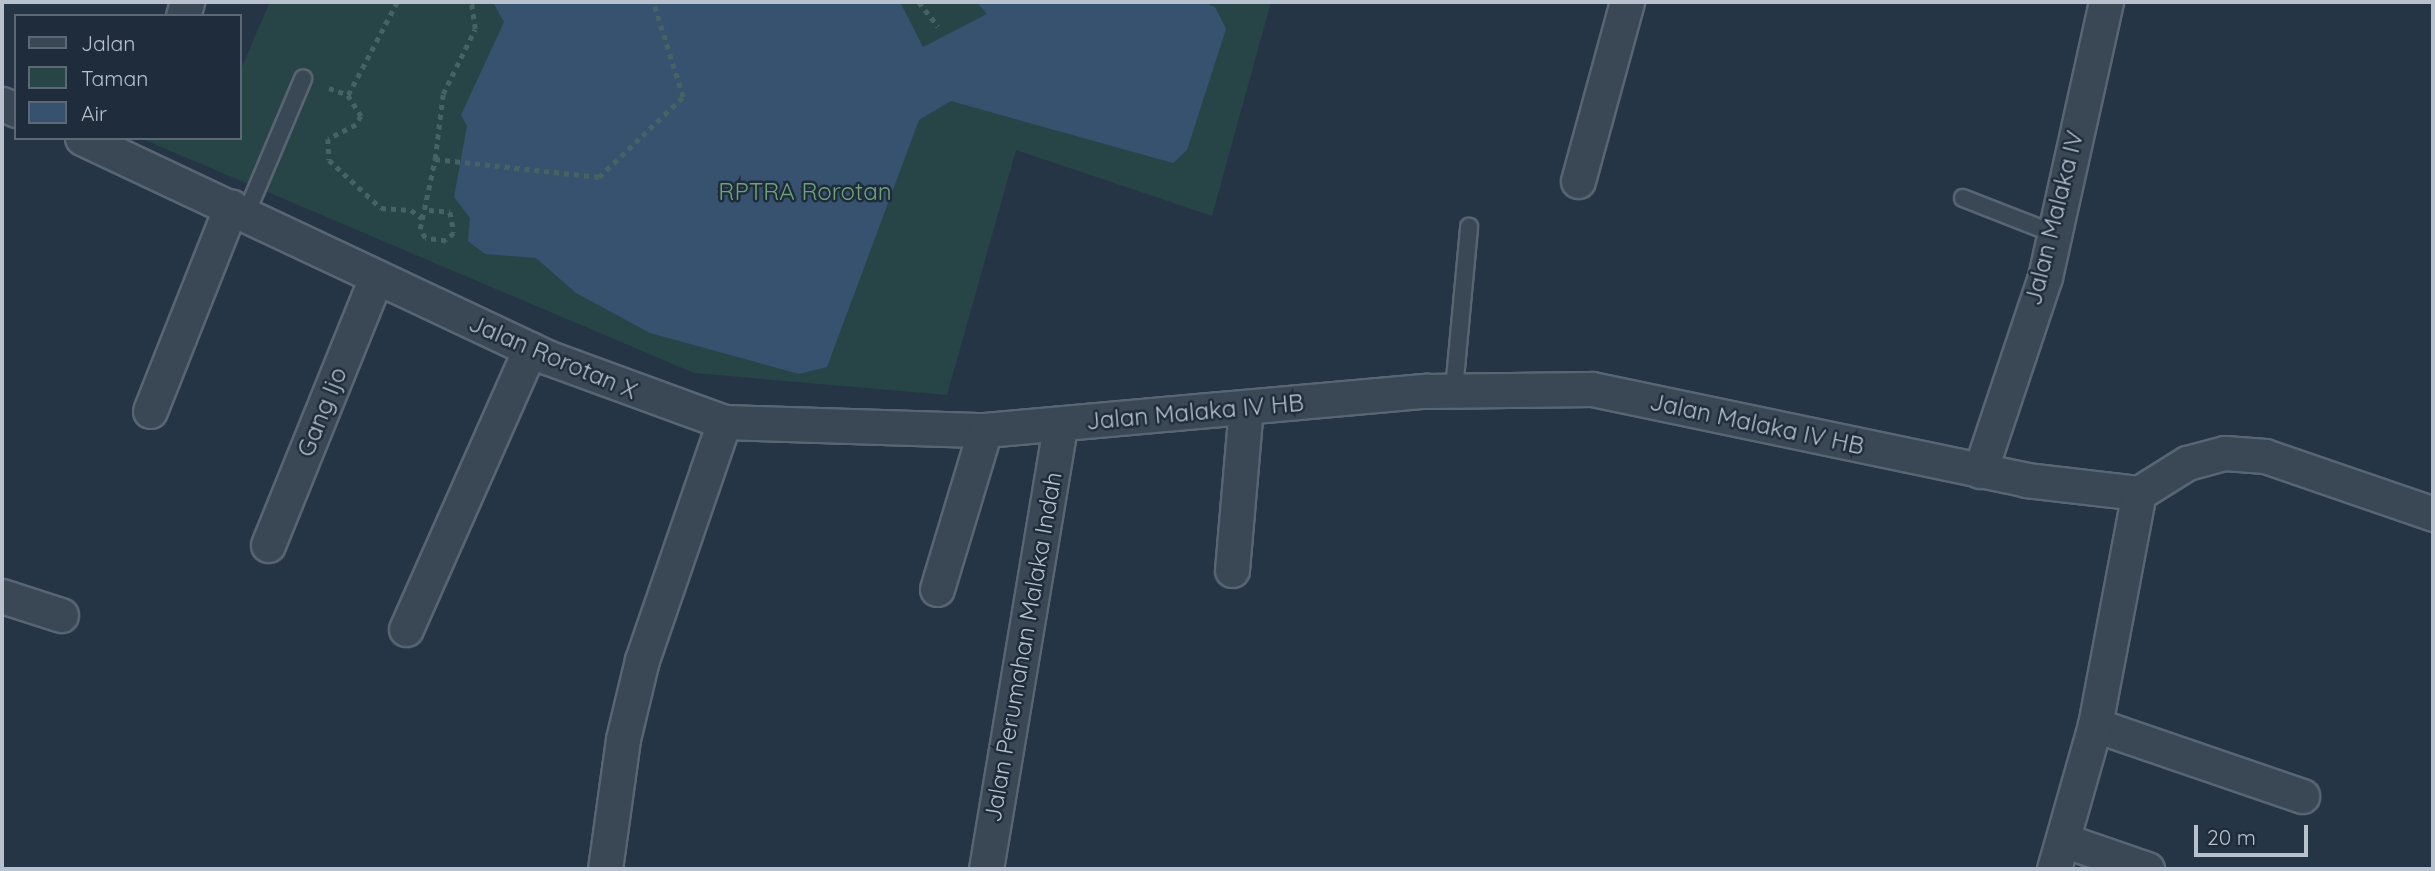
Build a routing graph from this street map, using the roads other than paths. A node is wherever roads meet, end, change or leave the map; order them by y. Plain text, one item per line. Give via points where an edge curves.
1 (1627, 2) edge
2 (2106, 2) edge
3 (303, 79) road end
4 (92, 140) edge
5 (139, 149) edge
6 (1578, 181) dead end
7 (1963, 198) dead end
8 (239, 210) junction
9 (1469, 227) dead end
10 (2055, 234) junction
11 (376, 278) junction
12 (530, 349) junction
13 (1454, 390) junction
14 (1245, 408) junction
15 (150, 411) dead end
16 (707, 417) junction
17 (1060, 425) junction
18 (985, 430) junction
19 (1980, 471) junction
20 (2139, 494) junction
21 (2433, 514) edge
22 (268, 545) dead end
23 (1232, 570) dead end
24 (936, 589) dead end
25 (2, 596) edge
26 (61, 615) dead end
27 (406, 629) dead end
28 (2095, 726) junction
29 (2302, 796) dead end
30 (2060, 855) edge
31 (988, 858) edge
32 (605, 869) edge
33 (2147, 869) edge

1 - 6 street
2 - 10 street, Jalan Malaka IV
3 - 8 lane
4 - 5 street, Jalan Rorotan X
5 - 8 street, Jalan Rorotan X
7 - 10 lane
8 - 11 street, Jalan Rorotan X
8 - 15 street
9 - 13 lane
10 - 19 street, Jalan Malaka IV
11 - 12 street, Jalan Rorotan X
11 - 22 street, Gang Ijo
12 - 16 street, Jalan Rorotan X
12 - 27 street
13 - 14 street, Jalan Malaka IV HB
13 - 19 street, Jalan Malaka IV HB via 1591,389
14 - 17 street, Jalan Malaka IV HB
14 - 23 street
16 - 18 street, Jalan Rorotan X
16 - 32 street via 623,739
17 - 18 street, Jalan Rorotan X
17 - 31 street, Jalan Perumahan Malaka Indah
18 - 24 street
19 - 20 street, Jalan Malaka IV HB
20 - 21 street via 2187,463 2225,453 2265,456
20 - 28 street
25 - 26 street
28 - 29 street
28 - 30 street
30 - 33 street

